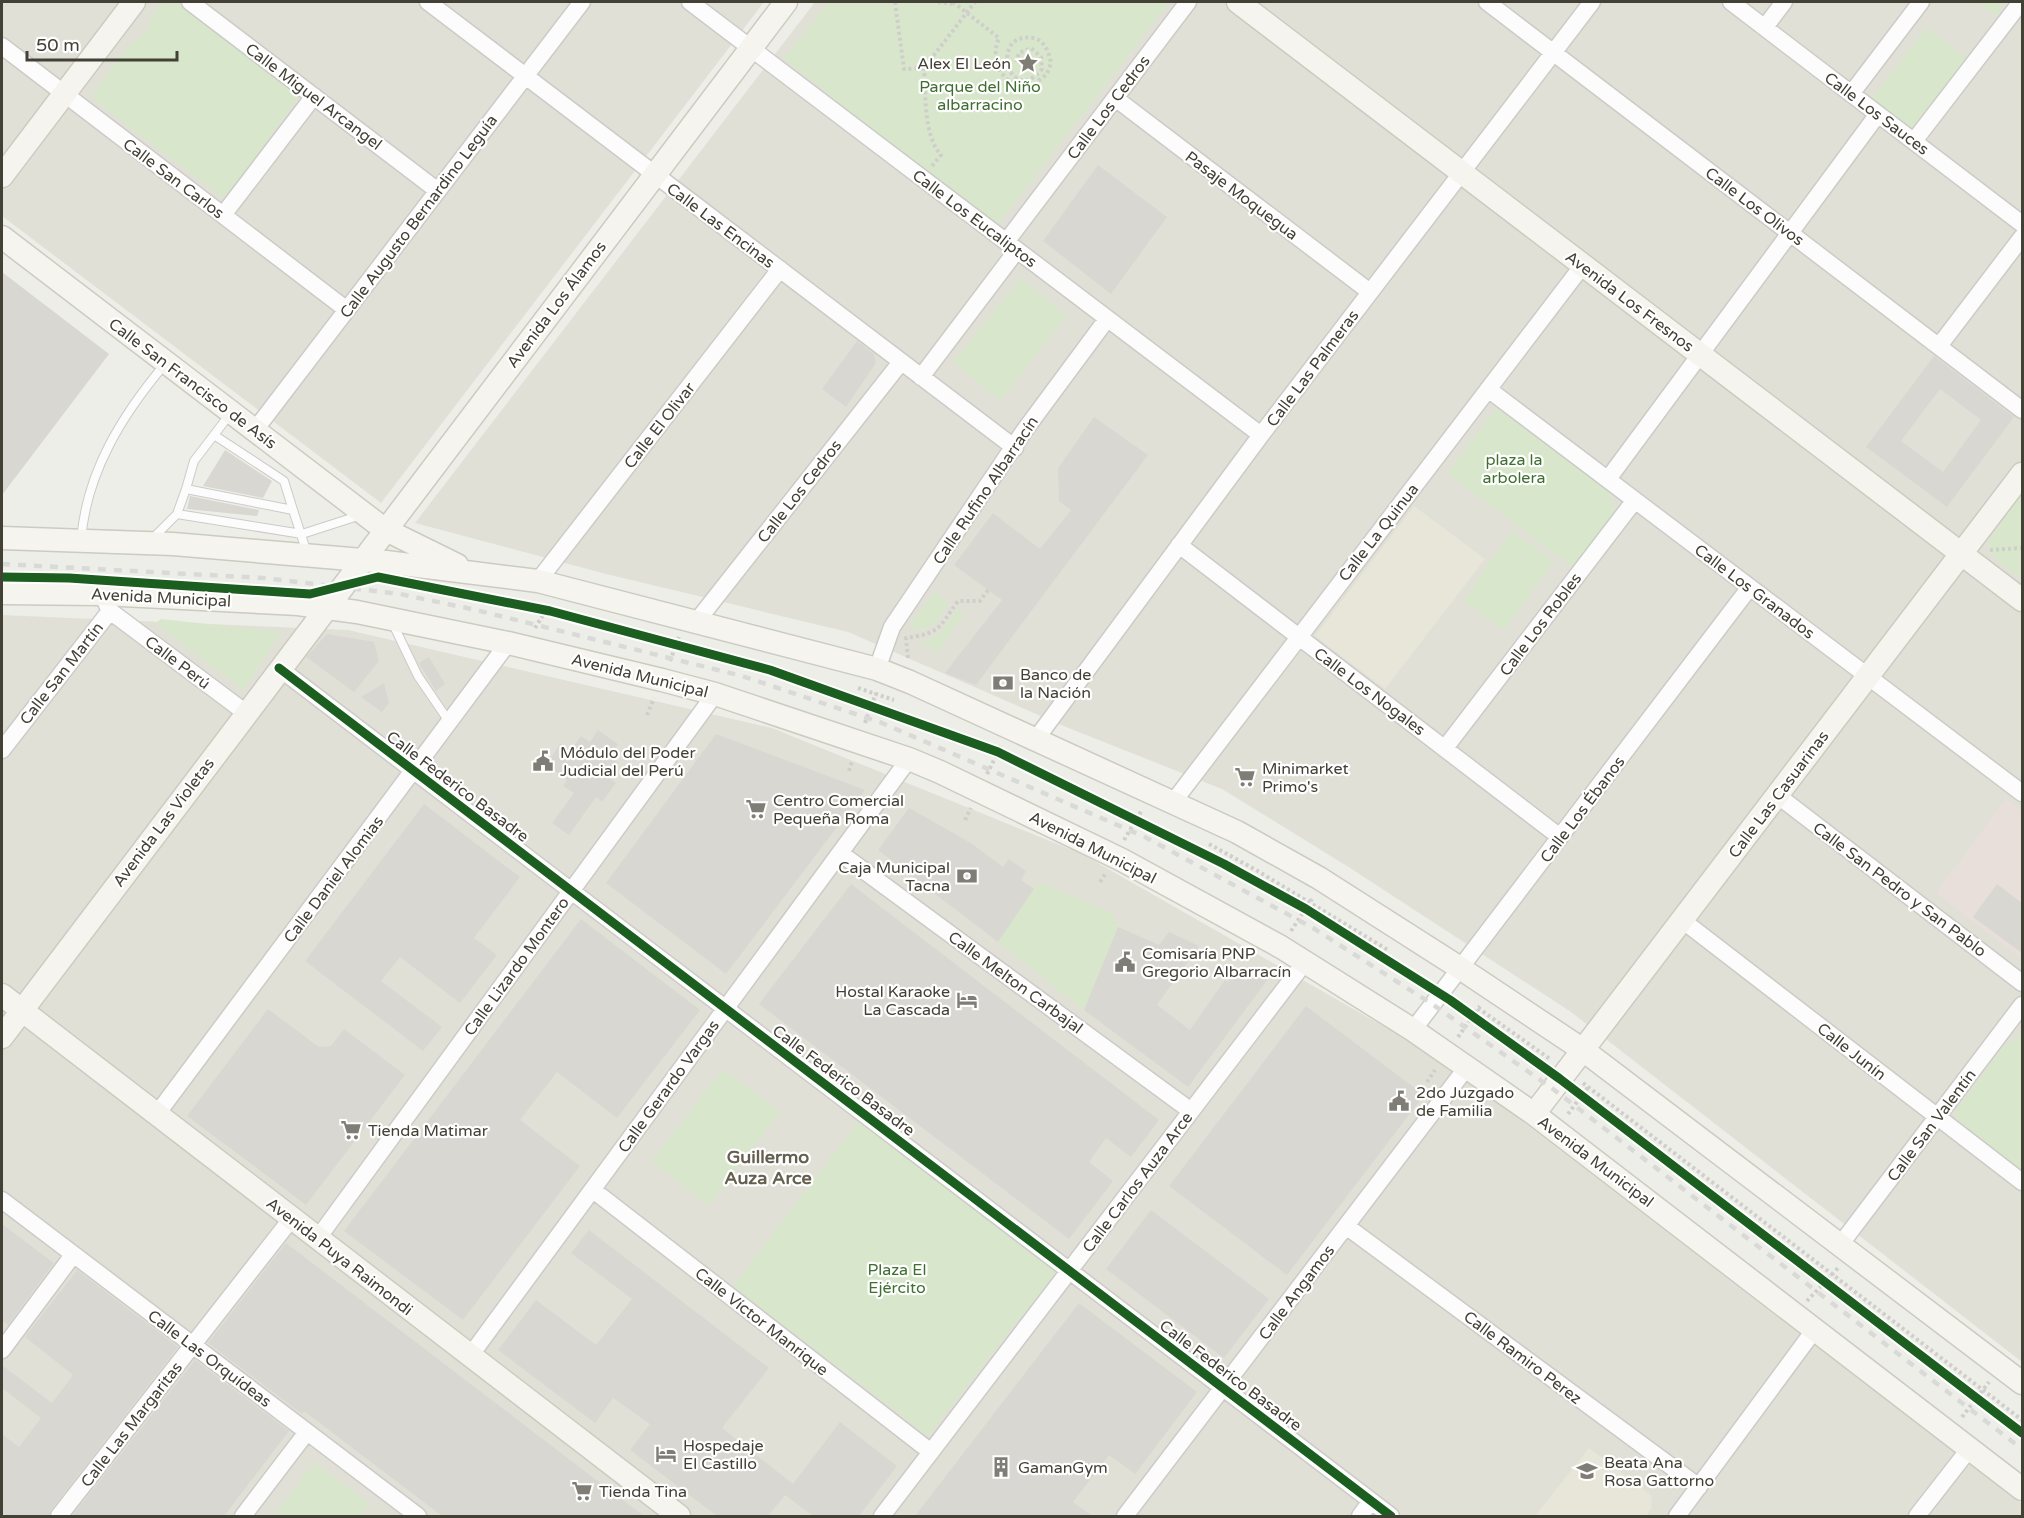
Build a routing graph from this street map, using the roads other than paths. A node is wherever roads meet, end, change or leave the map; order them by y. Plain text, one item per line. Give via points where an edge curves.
1 (134, 2) edge
2 (190, 2) edge
3 (428, 2) edge
4 (582, 2) edge
5 (690, 2) edge
6 (786, 2) edge
7 (1188, 2) edge
8 (1238, 2) edge
9 (1487, 2) edge
10 (1592, 2) edge
11 (1731, 2) edge
12 (1784, 2) edge
13 (1922, 2) edge
14 (2021, 2) edge
15 (1765, 27) junction
16 (2, 46) edge
17 (751, 48) junction
18 (1553, 52) junction
19 (525, 76) junction
20 (64, 94) junction
21 (1851, 94) junction
22 (314, 96) junction
23 (1115, 98) junction
24 (1878, 114) junction
25 (1914, 141) junction
26 (1462, 172) junction
27 (655, 174) junction
28 (2, 176) edge
29 (438, 190) junction
30 (223, 215) junction
31 (2022, 224) edge
32 (1790, 232) junction
33 (2, 237) edge
34 (2022, 237) edge
35 (1012, 246) junction
36 (1583, 265) junction
37 (780, 270) junction
38 (1370, 292) junction
39 (347, 310) junction
40 (1107, 319) junction
41 (1939, 346) junction
42 (1700, 354) junction
43 (901, 362) junction
44 (166, 363) junction
45 (921, 377) junction
46 (1488, 388) junction
47 (2022, 410) edge
48 (231, 412) junction
49 (255, 430) junction
50 (214, 435) junction
51 (1261, 435) junction
52 (1015, 448) junction
53 (2022, 474) edge
54 (1608, 479) junction
55 (186, 489) junction
56 (1635, 500) junction
57 (294, 510) junction
58 (177, 514) junction
59 (365, 514) junction
60 (384, 529) junction
61 (302, 534) junction
62 (2, 538) edge
63 (81, 542) junction
64 (146, 544) junction
65 (1179, 546) junction
66 (1962, 554) junction
67 (308, 556) junction
68 (361, 560) junction
69 (473, 573) junction
70 (538, 581) junction
71 (1750, 587) junction
72 (2, 593) edge
73 (2022, 600) edge
74 (106, 602) junction
75 (325, 607) junction
76 (690, 619) junction
77 (391, 620) junction
78 (1298, 636) junction
79 (508, 643) junction
80 (279, 668) junction
81 (882, 670) junction
82 (1868, 676) junction
83 (715, 694) junction
84 (246, 713) junction
85 (450, 723) junction
86 (1036, 739) junction
87 (1445, 748) junction
88 (2, 750) edge
89 (909, 759) junction
90 (414, 771) junction
91 (2022, 793) edge
92 (1777, 795) junction
93 (1155, 804) junction
94 (1560, 837) junction
95 (840, 853) junction
96 (571, 891) junction
97 (1682, 920) junction
98 (1305, 962) junction
99 (1460, 968) junction
100 (2022, 983) edge
101 (2, 995) edge
102 (2022, 1005) edge
103 (725, 1009) junction
104 (21, 1011) junction
105 (1413, 1030) junction
106 (2, 1037) edge
107 (1583, 1050) junction
108 (1467, 1067) junction
109 (1191, 1111) junction
110 (157, 1114) junction
111 (1533, 1114) junction
112 (1937, 1118) junction
113 (2022, 1182) edge
114 (593, 1190) junction
115 (2, 1200) edge
116 (292, 1218) junction
117 (1346, 1226) junction
118 (318, 1238) junction
119 (1846, 1249) junction
120 (73, 1255) junction
121 (1069, 1271) junction
122 (1815, 1329) junction
123 (193, 1345) junction
124 (2, 1350) edge
125 (470, 1356) junction
126 (2022, 1383) edge
127 (1223, 1388) junction
128 (307, 1432) junction
129 (1970, 1448) junction
130 (931, 1452) junction
131 (1699, 1487) junction
132 (2022, 1489) edge
133 (1371, 1501) junction
134 (59, 1516) edge
135 (243, 1516) edge
136 (418, 1516) edge
137 (679, 1516) edge
138 (882, 1516) edge
139 (1125, 1516) edge
140 (1360, 1516) edge
141 (1391, 1516) edge
142 (1677, 1516) edge
143 (1917, 1516) edge

1 - 20 street
2 - 22 street, Calle Miguel Arcangel
3 - 19 street, Calle Las Encinas
4 - 19 street, Calle Augusto Bernardino Leguía
5 - 17 street, Calle Los Eucaliptos
6 - 17 street, Avenida Los Álamos
7 - 23 street, Calle Los Cedros
8 - 26 street, Avenida Los Fresnos
9 - 18 street, Calle Los Olivos
10 - 18 street, Calle Las Palmeras
11 - 15 street, Calle Los Sauces
12 - 15 street
13 - 21 street
14 - 25 street
15 - 21 street, Calle Los Sauces
16 - 20 street, Calle San Carlos
17 - 27 street, Avenida Los Álamos
17 - 35 street, Calle Los Eucaliptos
18 - 26 street, Calle Las Palmeras
18 - 32 street, Calle Los Olivos
19 - 27 street, Calle Las Encinas
19 - 29 street, Calle Augusto Bernardino Leguía
20 - 28 street
20 - 30 street, Calle San Carlos
21 - 24 street, Calle Los Sauces
22 - 29 street, Calle Miguel Arcangel
22 - 30 street
23 - 35 street, Calle Los Cedros
23 - 38 street, Pasaje Moquegua
24 - 25 street, Calle Los Sauces
24 - 32 street
25 - 31 street, Calle Los Sauces
26 - 36 street, Avenida Los Fresnos
26 - 38 street, Calle Las Palmeras
27 - 37 street, Calle Las Encinas
27 - 60 street, Avenida Los Álamos
29 - 39 street, Calle Augusto Bernardino Leguía
30 - 39 street, Calle San Carlos
32 - 41 street, Calle Los Olivos
32 - 42 street
33 - 44 street, Calle San Francisco de Asís
34 - 41 street
35 - 40 street, Calle Los Eucaliptos
35 - 45 street, Calle Los Cedros
36 - 42 street, Avenida Los Fresnos
36 - 46 street, Calle La Quinua
37 - 43 street, Calle Las Encinas
37 - 70 street, Calle El Olivar
38 - 51 street, Calle Las Palmeras
39 - 49 street, Calle Augusto Bernardino Leguía
40 - 51 street, Calle Los Eucaliptos
40 - 52 street, Calle Rufino Albarracín
41 - 47 street, Calle Los Olivos
42 - 54 street
42 - 66 street, Avenida Los Fresnos
43 - 45 street, Calle Las Encinas
43 - 76 street, Calle Los Cedros
44 - 48 street, Calle San Francisco de Asís
44 - 63 lane via 120,425 94,474 83,510
45 - 52 street, Calle Las Encinas
46 - 54 street, Calle Los Granados
46 - 78 street, Calle La Quinua
48 - 49 street, Calle San Francisco de Asís
48 - 50 lane
49 - 59 street, Calle San Francisco de Asís
50 - 55 lane via 194,461
50 - 57 lane via 284,481
51 - 65 street, Calle Las Palmeras
52 - 81 street, Calle Rufino Albarracín via 892,627
53 - 66 street, Calle Las Casuarinas
54 - 56 street, Calle Los Granados
55 - 57 lane
55 - 58 lane
56 - 71 street, Calle Los Granados
56 - 87 street, Calle Los Robles
57 - 61 lane
58 - 61 lane
58 - 64 lane
59 - 60 street, Calle San Francisco de Asís
59 - 61 lane
60 - 68 street, Avenida Los Álamos
60 - 69 street, Calle San Francisco de Asís
61 - 67 lane
62 - 63 street
63 - 64 street
64 - 67 street
65 - 78 street, Calle Los Nogales
65 - 86 street, Calle Las Palmeras
66 - 73 street, Avenida Los Fresnos
66 - 82 street, Calle Las Casuarinas
67 - 68 street
68 - 69 street
68 - 75 street, Avenida Los Álamos
69 - 70 street
70 - 76 street
71 - 82 street, Calle Los Granados
71 - 94 street, Calle Los Ébanos
72 - 74 street, Avenida Municipal
74 - 75 street, Avenida Municipal
74 - 84 street, Calle Perú
74 - 88 street, Calle San Martín
75 - 77 street, Avenida Municipal
75 - 80 street, Avenida Las Violetas
76 - 81 street
77 - 79 street, Avenida Municipal
77 - 85 lane via 418,676
78 - 87 street, Calle Los Nogales
78 - 93 street, Calle La Quinua
79 - 83 street, Avenida Municipal
79 - 85 street, Calle Daniel Alomias
80 - 84 street, Avenida Las Violetas
80 - 90 street, Calle Federico Basadre
81 - 86 street
82 - 91 street, Calle Los Granados
82 - 92 street, Calle Las Casuarinas
83 - 89 street, Avenida Municipal
83 - 96 street, Calle Lizardo Montero
84 - 104 street, Avenida Las Violetas
85 - 90 street, Calle Daniel Alomias
86 - 93 street
87 - 94 street, Calle Los Nogales
89 - 95 street, Calle Gerardo Vargas
89 - 98 street, Avenida Municipal via 1114,856
90 - 96 street, Calle Federico Basadre
90 - 110 street, Calle Daniel Alomias
92 - 97 street, Calle Las Casuarinas
92 - 100 street, Calle San Pedro y San Pablo
93 - 99 street via 1237,832
94 - 99 street, Calle Los Ébanos
95 - 103 street, Calle Gerardo Vargas
95 - 109 street, Calle Melton Carbajal
96 - 103 street, Calle Federico Basadre
96 - 118 street, Calle Lizardo Montero
97 - 107 street, Calle Las Casuarinas
97 - 112 street, Calle Junín
98 - 105 street, Avenida Municipal
98 - 109 street, Calle Carlos Auza Arce
99 - 105 street, Calle Los Ébanos
99 - 107 street
101 - 104 street, Avenida Puya Raimondi
102 - 112 street, Calle San Valentín
103 - 114 street, Calle Gerardo Vargas
103 - 121 street, Calle Federico Basadre
104 - 106 street, Avenida Las Violetas
104 - 110 street, Avenida Puya Raimondi
105 - 108 street, Avenida Municipal
107 - 111 street, Calle Las Casuarinas
107 - 119 street
108 - 111 street, Avenida Municipal
108 - 117 street, Calle Angamos
109 - 121 street, Calle Carlos Auza Arce
110 - 116 street, Avenida Puya Raimondi
111 - 122 street, Avenida Municipal
112 - 113 street, Calle Junín
112 - 119 street, Calle San Valentín
114 - 125 street, Calle Gerardo Vargas
114 - 130 street, Calle Víctor Manrique
115 - 120 street, Calle Las Orquídeas
116 - 118 street, Avenida Puya Raimondi
116 - 123 street, Calle Las Margaritas
117 - 127 street, Calle Angamos
117 - 131 street, Calle Ramiro Perez
118 - 125 street, Avenida Puya Raimondi
119 - 126 street
120 - 123 street, Calle Las Orquídeas
120 - 124 street
121 - 127 street, Calle Federico Basadre
121 - 130 street, Calle Carlos Auza Arce
122 - 129 street, Avenida Municipal
122 - 131 street
123 - 128 street, Calle Las Orquídeas
123 - 134 street, Calle Las Margaritas
125 - 137 street, Avenida Puya Raimondi
127 - 133 street, Calle Federico Basadre
127 - 139 street, Calle Angamos
128 - 135 street
128 - 136 street, Calle Las Orquídeas
129 - 132 street, Avenida Municipal
129 - 143 street
130 - 138 street, Calle Carlos Auza Arce
131 - 142 street
133 - 140 street
133 - 141 street, Calle Federico Basadre

